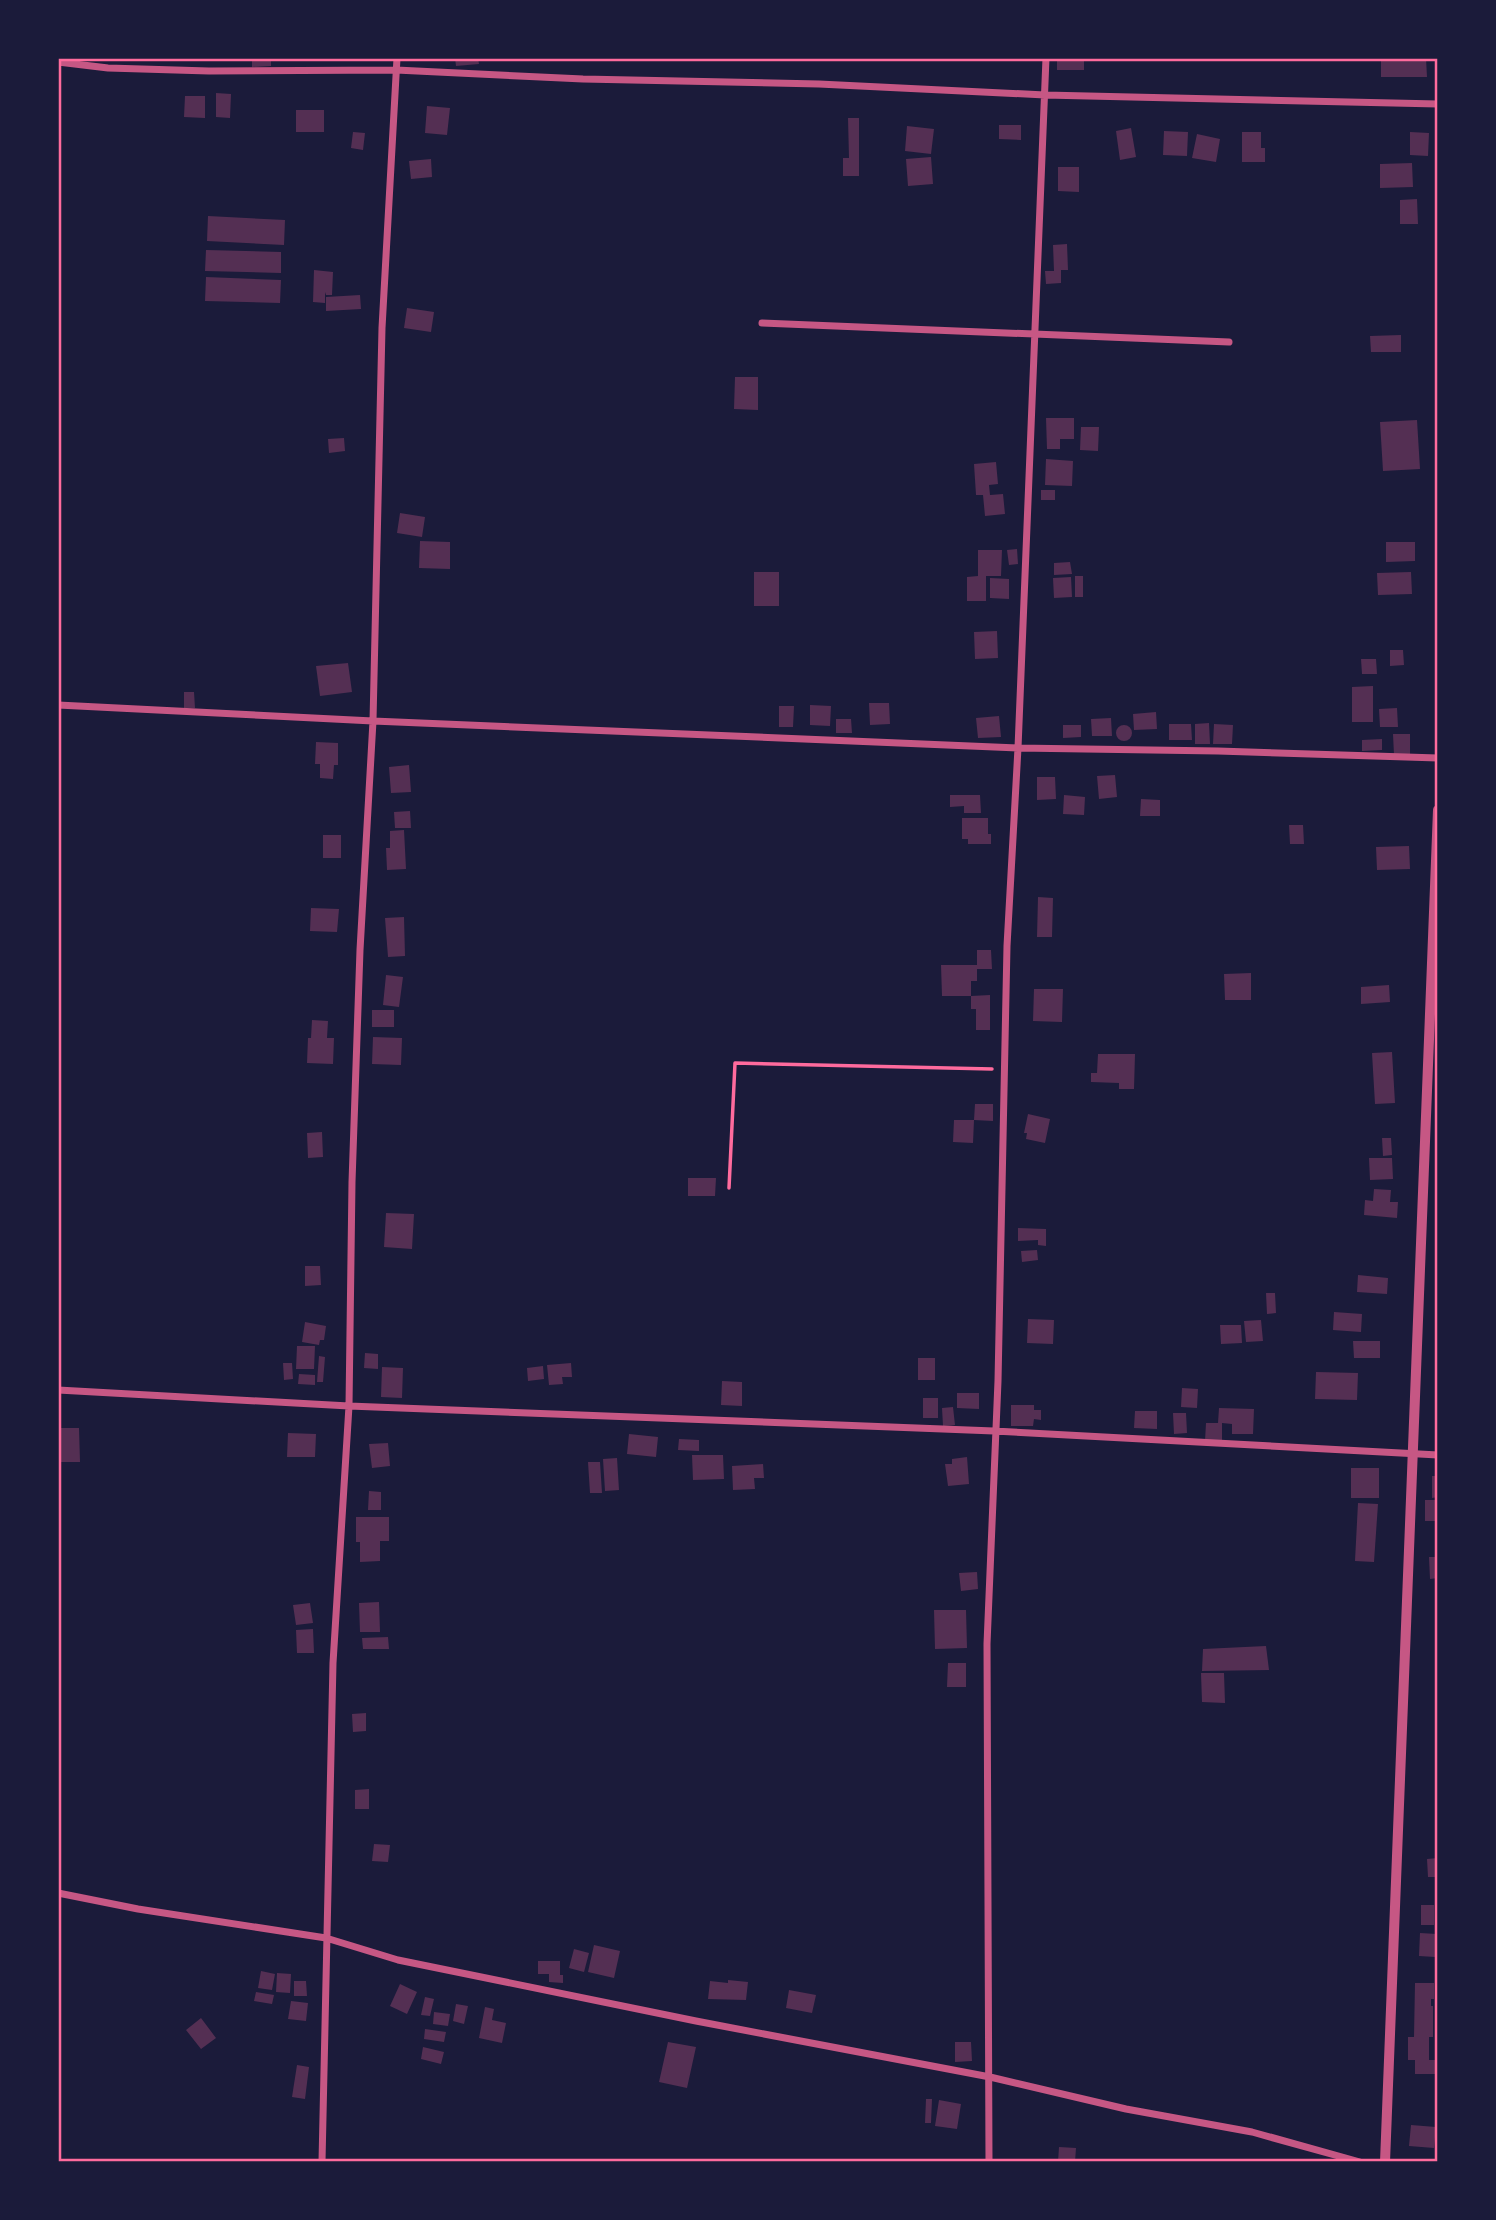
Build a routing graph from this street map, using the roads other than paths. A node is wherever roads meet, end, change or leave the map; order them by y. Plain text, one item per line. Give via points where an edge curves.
1 (397, 58) edge
2 (1046, 58) edge
3 (58, 62) edge
4 (396, 70) junction
5 (1045, 95) junction
6 (1438, 104) edge
7 (762, 323) dead end
8 (1035, 335) junction
9 (1229, 342) dead end
10 (58, 705) edge
11 (373, 721) junction
12 (1018, 748) junction
13 (1438, 758) edge
14 (1438, 810) edge
15 (58, 1390) edge
16 (349, 1406) junction
17 (994, 1431) junction
18 (1414, 1453) junction
19 (1438, 1455) edge
20 (58, 1893) edge
21 (326, 1938) junction
22 (990, 2077) junction
23 (322, 2162) edge
24 (989, 2162) edge
25 (1360, 2162) edge
26 (1385, 2162) edge

1 - 4 street
2 - 5 street
3 - 4 street via 209,71
4 - 5 street
4 - 11 street via 382,328
5 - 6 street
5 - 8 street
7 - 8 street
8 - 9 street
8 - 12 street
10 - 11 street
11 - 12 street
11 - 16 street via 359,963
12 - 13 street
12 - 17 street via 1007,946
14 - 18 street
15 - 16 street
16 - 17 street
16 - 21 street via 333,1663
17 - 18 street
17 - 22 street via 987,1644
18 - 19 street
18 - 26 street
20 - 21 street
21 - 22 street via 398,1960
21 - 23 street
22 - 24 street
22 - 25 street via 1252,2132

